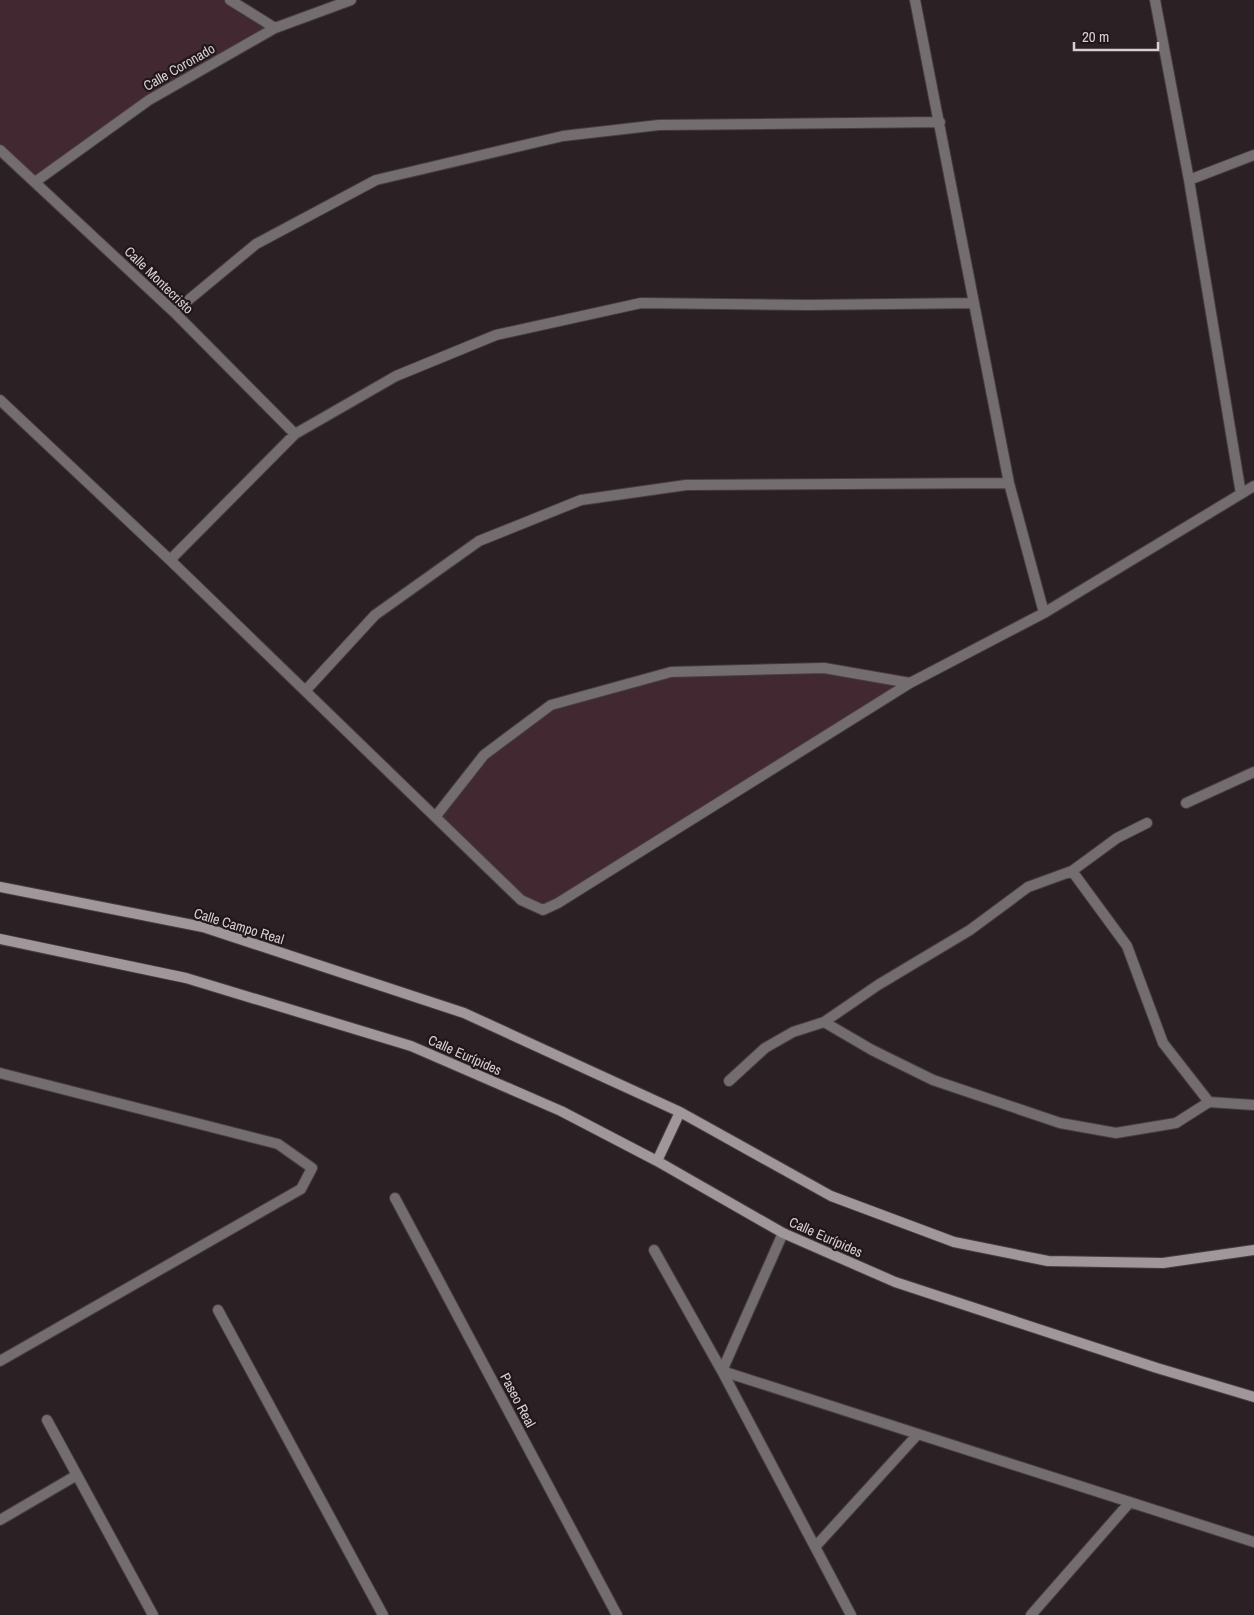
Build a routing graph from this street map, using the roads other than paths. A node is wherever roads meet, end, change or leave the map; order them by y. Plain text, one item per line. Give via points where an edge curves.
1 (230, 0) edge
2 (351, 0) edge
3 (916, 0) edge
4 (1155, 0) edge
5 (275, 28) junction
6 (940, 122) junction
7 (0, 150) edge
8 (1254, 155) edge
9 (1189, 180) junction
10 (35, 182) junction
11 (974, 303) junction
12 (174, 312) junction
13 (0, 400) edge
14 (296, 434) junction
15 (1009, 483) junction
16 (1254, 486) edge
17 (1241, 494) junction
18 (170, 560) junction
19 (1044, 613) junction
20 (910, 683) junction
21 (306, 690) junction
22 (1254, 772) edge
23 (1186, 803) dead end
24 (436, 816) junction
25 (1146, 823) dead end
26 (1072, 870) junction
27 (0, 886) edge
28 (0, 939) edge
29 (824, 1022) junction
30 (0, 1073) edge
31 (730, 1081) dead end
32 (1209, 1102) junction
33 (1254, 1105) edge
34 (680, 1112) junction
35 (657, 1162) junction
36 (395, 1198) dead end
37 (783, 1233) junction
38 (654, 1250) dead end
39 (1254, 1250) edge
40 (218, 1310) dead end
41 (0, 1361) edge
42 (722, 1371) junction
43 (1254, 1397) edge
44 (47, 1420) dead end
45 (918, 1434) junction
46 (77, 1475) junction
47 (1130, 1502) junction
48 (0, 1520) edge
49 (1254, 1542) edge
50 (815, 1547) junction
51 (153, 1615) edge
52 (383, 1615) edge
53 (617, 1615) edge
54 (851, 1615) edge
55 (1031, 1615) edge

1 - 5 street
2 - 5 street, Calle Coronado
3 - 6 street
4 - 9 street
5 - 10 street, Calle Coronado via 148,100
6 - 11 street
6 - 12 street via 660,125 563,136 376,180 256,244
7 - 10 street, Calle Montecristo
8 - 9 street
9 - 17 street
10 - 12 street, Calle Montecristo
11 - 14 street via 641,302 496,335 396,376
11 - 15 street
12 - 14 street, Calle Montecristo
13 - 18 street
14 - 18 street
15 - 19 street
15 - 21 street via 686,485 581,500 479,541 375,615
16 - 17 street
17 - 19 street
18 - 21 street
19 - 20 street
20 - 24 street via 824,668 671,672 551,705 484,755
20 - 24 street via 543,910 521,900
21 - 24 street
22 - 23 street
25 - 26 street
26 - 29 street via 1028,887 970,930 878,985
26 - 32 street via 1127,946 1162,1043
27 - 34 street, Calle Campo Real via 203,927 464,1013
28 - 35 street, Calle Eurípides via 186,978 411,1046 560,1111
29 - 31 street via 793,1032 765,1048
29 - 32 street via 933,1080 1060,1123 1116,1133 1176,1123
30 - 41 street via 278,1144 312,1168 301,1189
32 - 33 street
34 - 35 street
34 - 39 street via 831,1196 954,1242 1048,1261 1163,1263
35 - 37 street, Calle Eurípides
36 - 53 street, Paseo Real
37 - 42 street
37 - 43 street, Calle Eurípides via 895,1282
38 - 42 street
40 - 52 street
42 - 45 street
42 - 50 street
44 - 46 street
45 - 47 street
45 - 50 street
46 - 48 street
46 - 51 street
47 - 49 street
47 - 55 street
50 - 54 street

